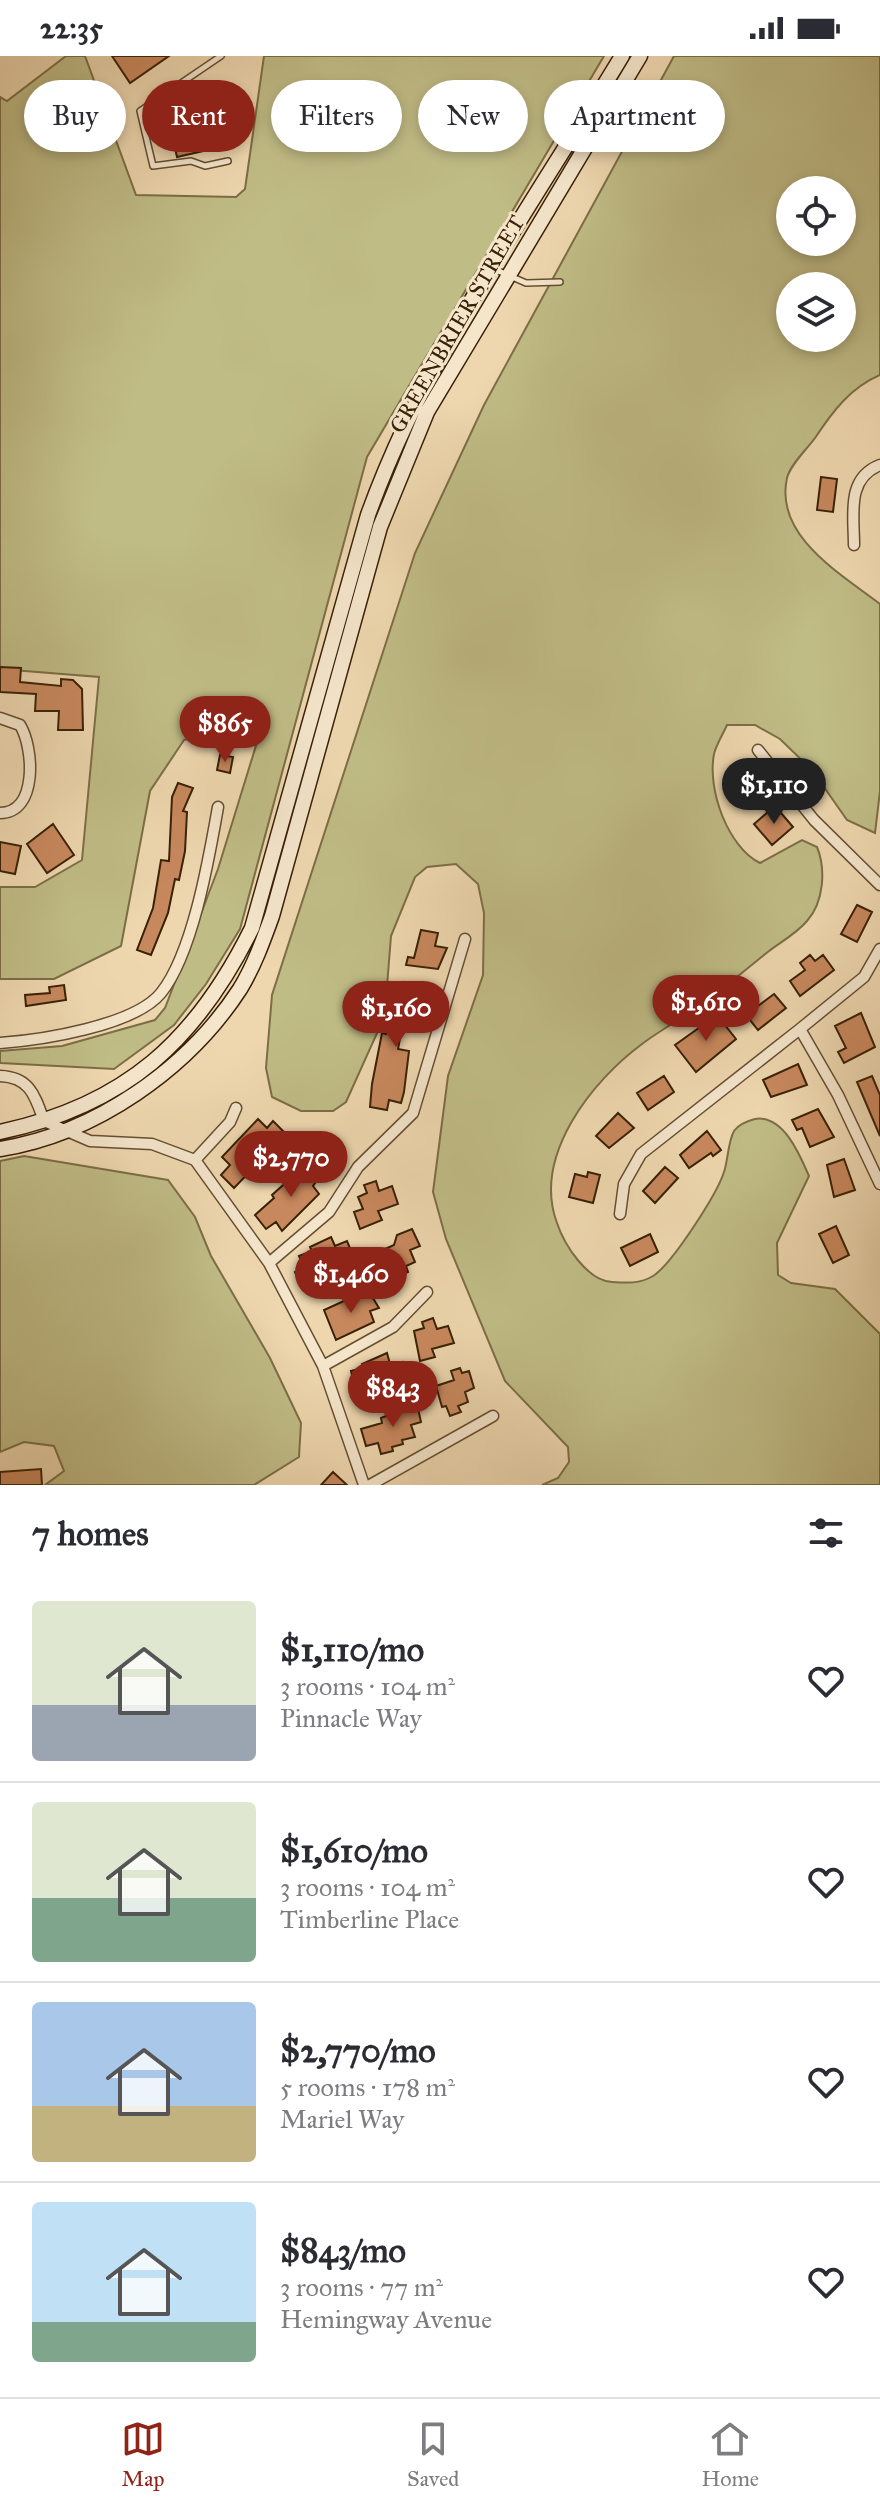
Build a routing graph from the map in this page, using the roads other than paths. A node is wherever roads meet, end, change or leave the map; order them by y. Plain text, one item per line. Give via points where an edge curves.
1 (221, 56) edge
2 (622, 56) edge
3 (640, 56) edge
4 (228, 161) dead end
5 (493, 269) junction
6 (509, 276) junction
7 (560, 282) dead end
8 (880, 465) edge
9 (371, 530) junction
10 (854, 545) dead end
11 (0, 718) edge
12 (758, 750) dead end
13 (218, 807) dead end
14 (0, 813) edge
15 (880, 885) edge
16 (465, 939) dead end
17 (880, 949) edge
18 (800, 1029) junction
19 (0, 1043) edge
20 (0, 1076) edge
21 (236, 1108) dead end
22 (44, 1121) junction
23 (65, 1130) junction
24 (0, 1132) edge
25 (0, 1149) edge
26 (195, 1160) junction
27 (880, 1184) edge
28 (620, 1214) dead end
29 (269, 1263) junction
30 (427, 1292) dead end
31 (323, 1366) junction
32 (493, 1416) dead end
33 (364, 1485) edge
34 (370, 1485) edge

1 - 4 lane via 140,111 153,166
2 - 5 main road, GREENBRIER STREET
3 - 6 main road, GREENBRIER STREET
5 - 6 lane
5 - 9 main road, GREENBRIER STREET via 416,396 386,465
6 - 7 lane via 526,283
6 - 9 main road, GREENBRIER STREET via 427,412
8 - 10 street via 856,484
9 - 22 main road, GREENBRIER STREET via 252,928 228,978 200,1017 138,1073 92,1102
9 - 23 main road, GREENBRIER STREET via 257,959 239,990 190,1049 157,1078
11 - 14 street via 13,720 25,733 28,790 20,806
12 - 15 street via 814,820
13 - 19 street via 194,917 161,993 129,1016
16 - 29 street via 413,1113 358,1167 329,1212
17 - 18 street via 864,977
18 - 27 street
18 - 28 street via 641,1154 624,1184
20 - 22 street via 14,1076 30,1086
21 - 26 street
22 - 23 street
22 - 24 main road, GREENBRIER STREET
23 - 25 main road, GREENBRIER STREET
23 - 26 street via 90,1141 152,1144
26 - 29 street
29 - 31 street
30 - 31 street via 393,1327
31 - 33 street
32 - 34 street

